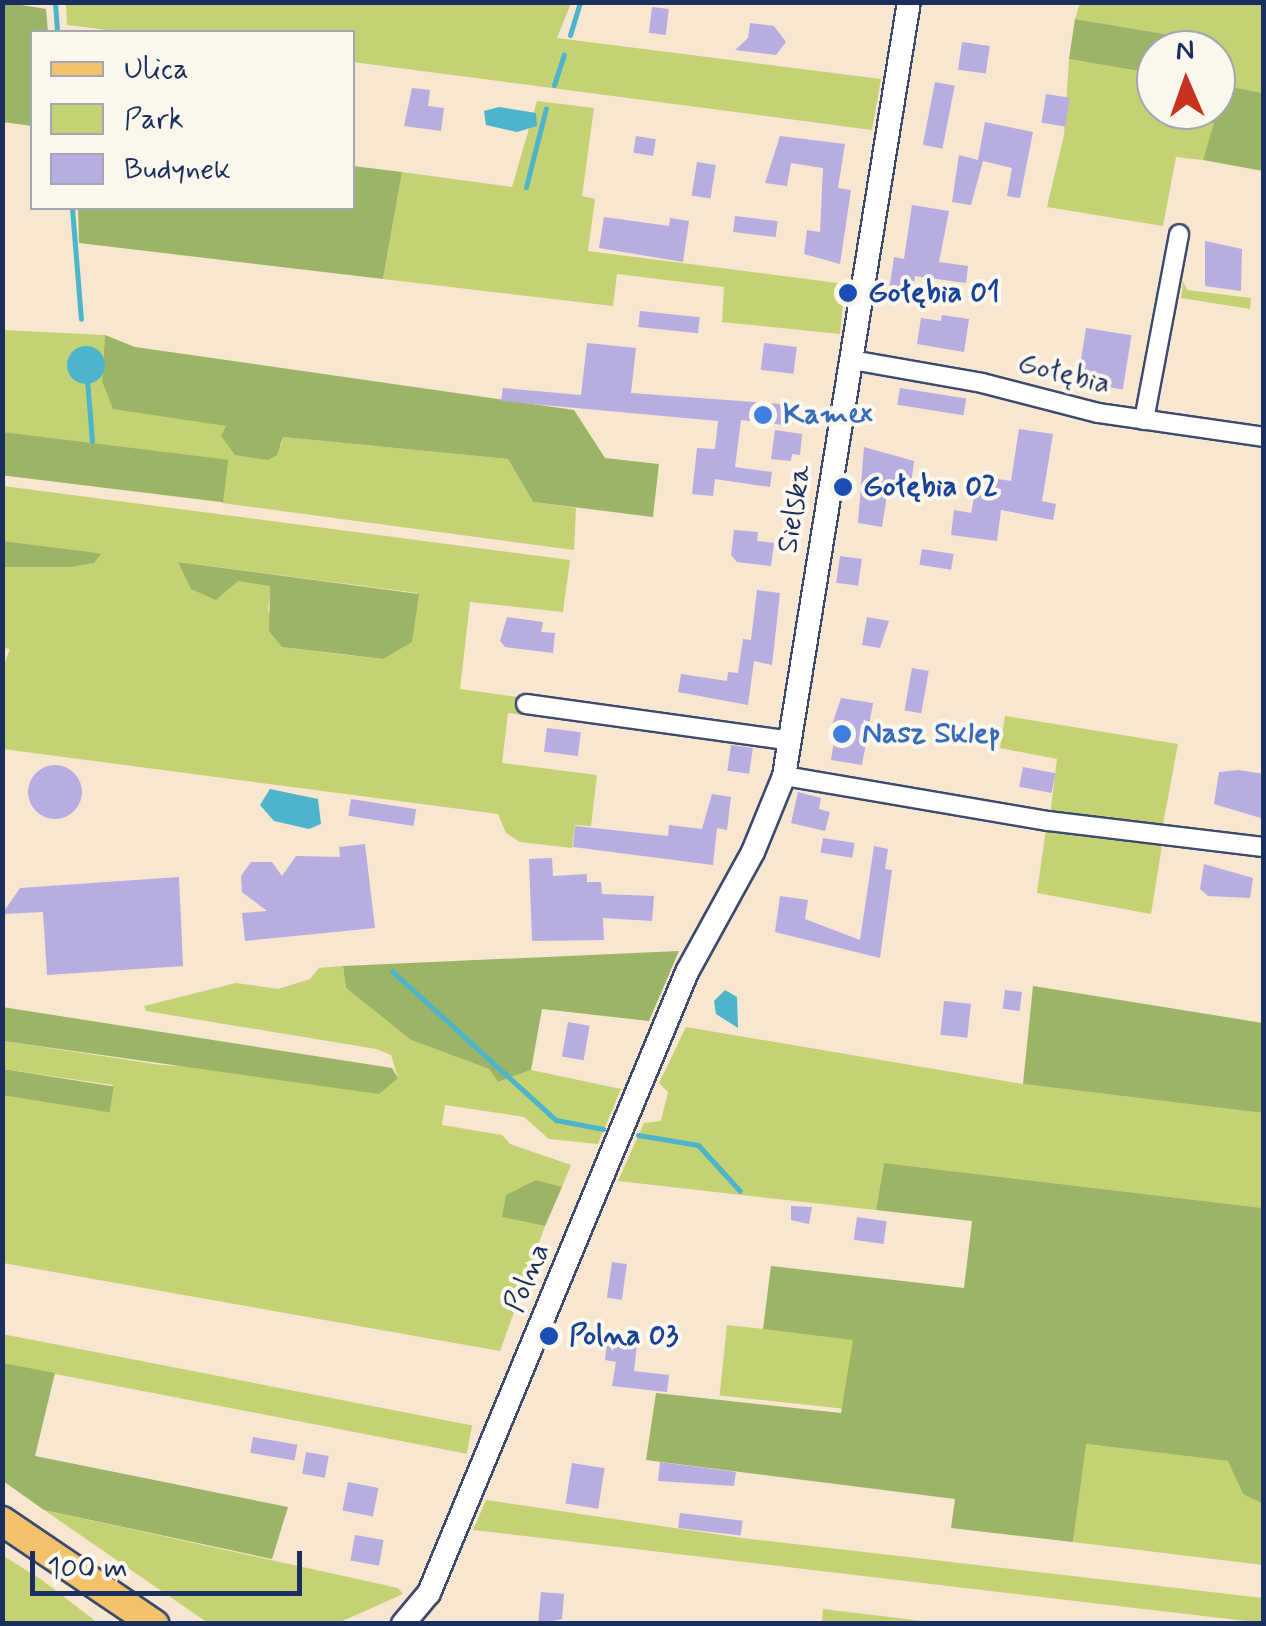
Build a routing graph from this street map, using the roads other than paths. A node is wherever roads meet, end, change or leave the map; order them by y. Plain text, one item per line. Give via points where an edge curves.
1 (909, 2) edge
2 (1179, 234) dead end
3 (852, 360) junction
4 (1144, 420) junction
5 (1264, 437) edge
6 (526, 704) dead end
7 (791, 742) junction
8 (784, 776) junction
9 (1264, 847) edge
10 (698, 948) joint
11 (2, 1522) edge
12 (154, 1624) edge
13 (403, 1624) edge

1 - 3 street, Sielska
2 - 4 street
3 - 4 street, Gołębia
3 - 7 street, Sielska
4 - 5 street, Gołębia
6 - 7 street
7 - 8 street, Sielska
8 - 9 street via 1048,821
8 - 10 street, Sielska via 753,852
10 - 13 street, Polna via 429,1593
11 - 12 main road

